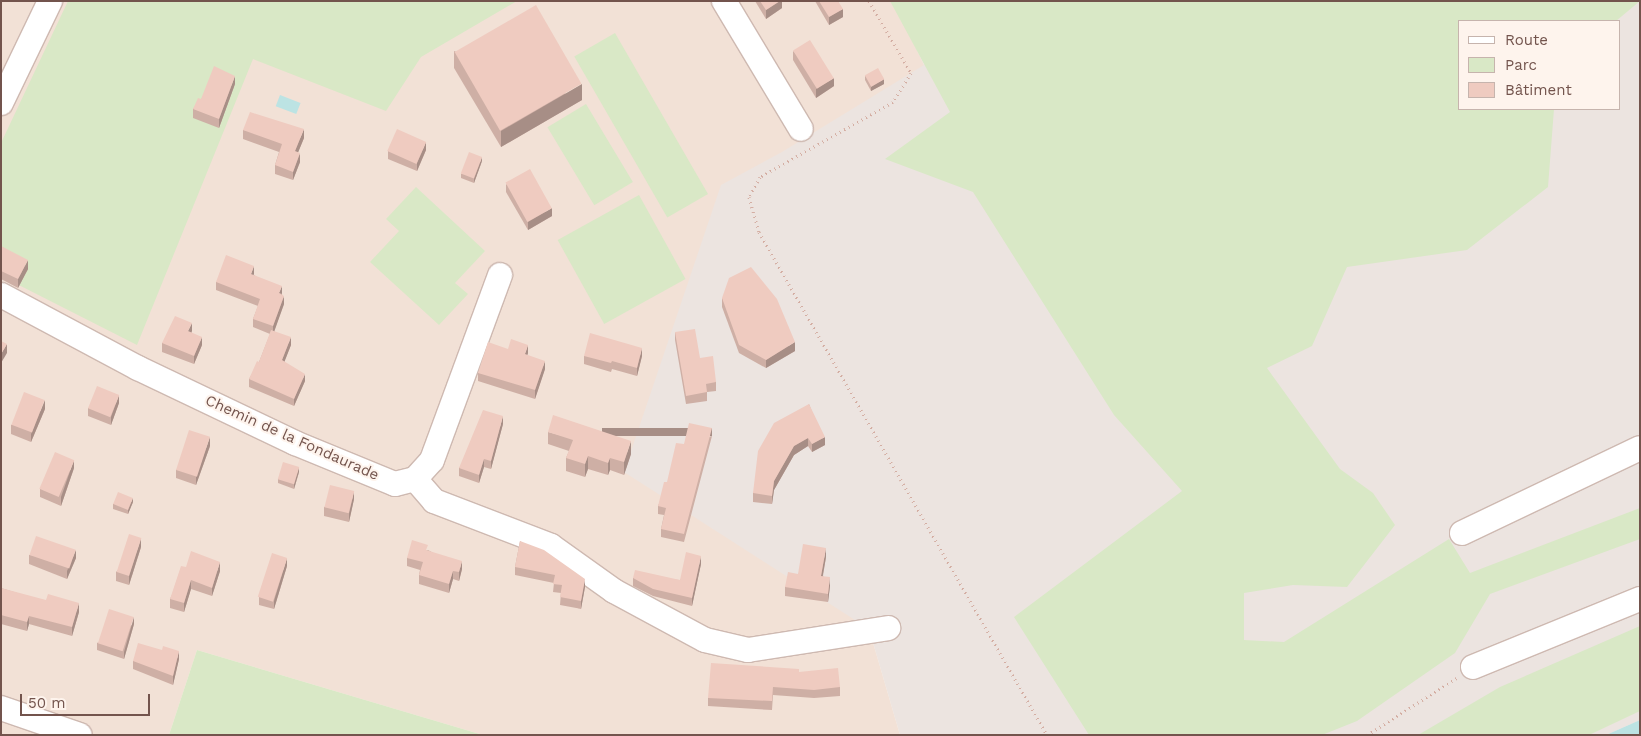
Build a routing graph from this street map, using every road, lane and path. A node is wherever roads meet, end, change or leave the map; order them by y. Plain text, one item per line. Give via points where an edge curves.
1 (50, 1) edge
2 (724, 1) edge
3 (869, 1) edge
4 (1, 103) edge
5 (801, 129) dead end
6 (500, 275) dead end
7 (1, 295) edge
8 (1640, 448) edge
9 (415, 479) junction
10 (1462, 533) dead end
11 (1640, 599) edge
12 (888, 628) dead end
13 (1472, 667) joint
14 (1, 708) edge
15 (80, 735) edge
16 (1047, 735) edge
17 (1367, 735) edge

1 - 4 street
2 - 5 street
3 - 16 path via 911,72 893,102 760,177 749,197 759,232
6 - 9 street via 432,460
7 - 9 street, Chemin de la Fondaurade via 138,368 295,443 395,484
8 - 10 street
9 - 12 street via 434,501 550,546 614,590 705,640 748,650
11 - 13 street
13 - 17 path
14 - 15 street

